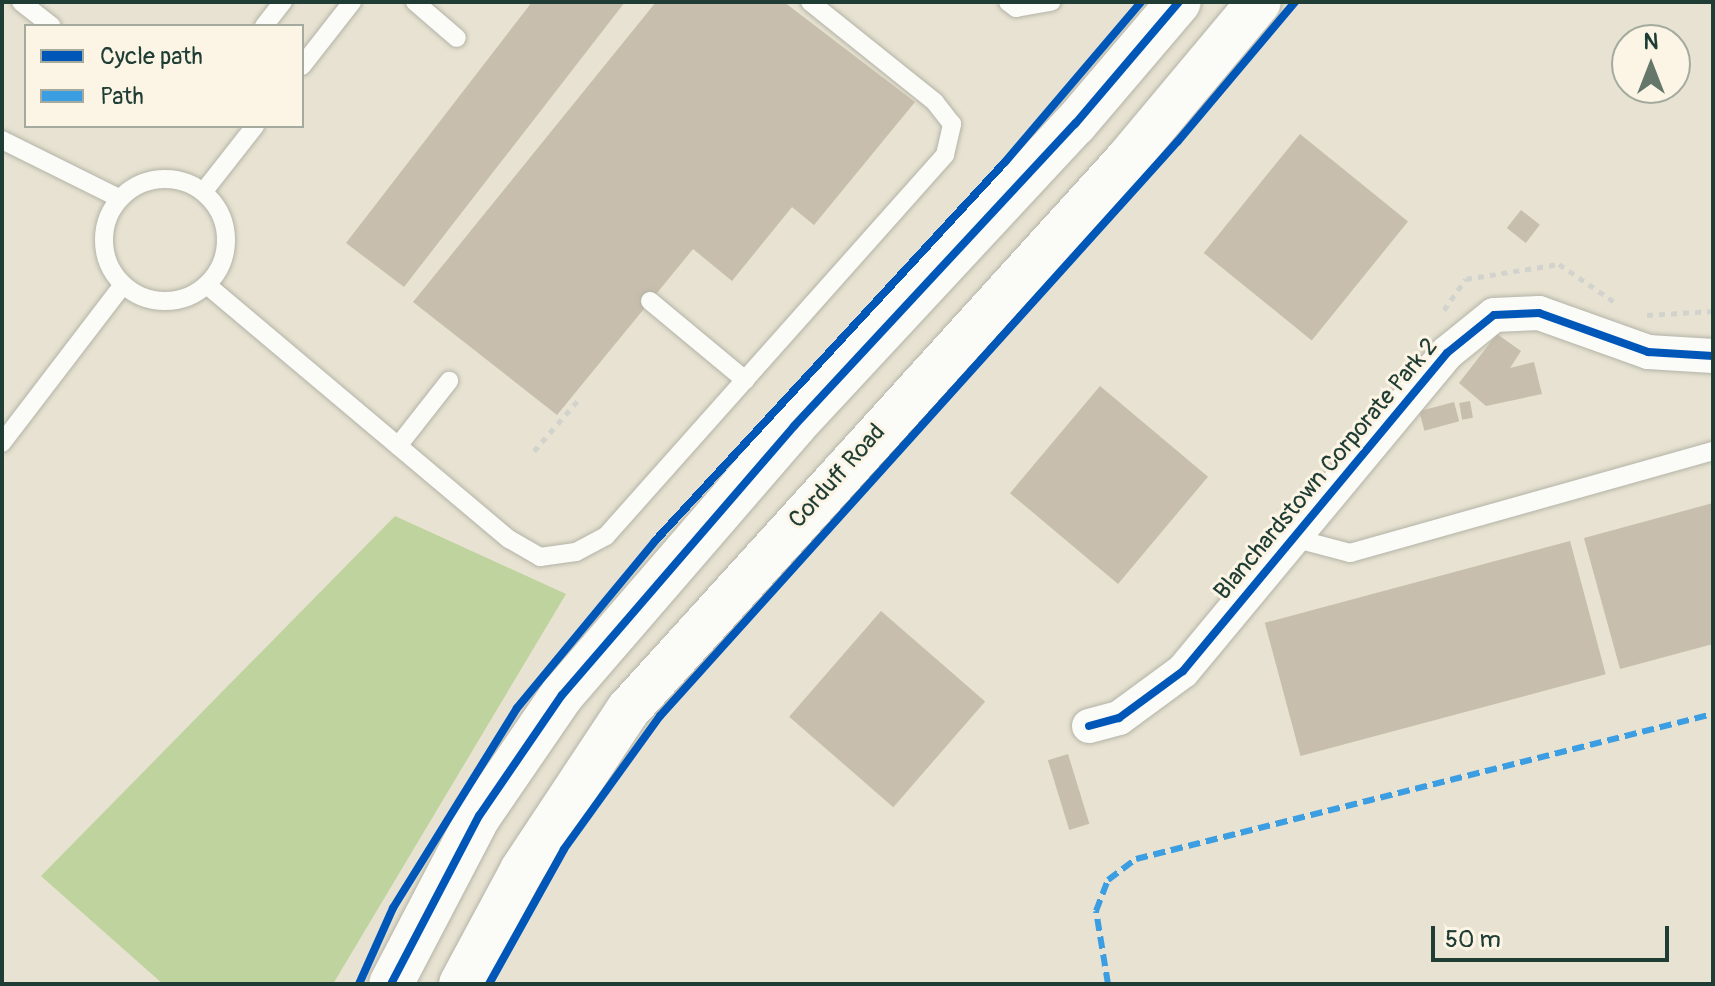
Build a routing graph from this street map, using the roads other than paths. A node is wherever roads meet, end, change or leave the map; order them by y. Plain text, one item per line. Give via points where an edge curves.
1 (21, 2) edge
2 (283, 2) edge
3 (352, 2) edge
4 (415, 2) edge
5 (810, 2) edge
6 (1008, 2) edge
7 (1051, 2) edge
8 (1179, 2) edge
9 (1259, 2) edge
10 (49, 24) edge
11 (266, 24) edge
12 (457, 38) dead end
13 (304, 63) edge
14 (253, 128) edge
15 (2, 140) edge
16 (204, 191) junction
17 (119, 198) junction
18 (123, 285) junction
19 (207, 285) junction
20 (650, 301) dead end
21 (1713, 356) edge
22 (745, 380) junction
23 (449, 381) dead end
24 (2, 443) edge
25 (398, 446) junction
26 (1713, 451) edge
27 (1293, 538) junction
28 (1089, 726) dead end
29 (391, 984) edge
30 (461, 984) edge

1 - 10 lane
2 - 11 lane
3 - 13 lane
4 - 12 lane
5 - 22 lane via 935,102 952,124 945,155
6 - 7 lane via 1016,8
8 - 29 street via 1075,124 654,583 562,695 479,816
9 - 30 street, Corduff Road via 1126,161 628,710 522,870
14 - 16 lane
15 - 17 lane
16 - 17 lane via 162,178 139,183
16 - 19 lane via 221,212 227,239 223,264
17 - 18 lane via 104,226 103,248
18 - 19 lane via 164,302 187,298
18 - 24 lane
19 - 25 lane
20 - 22 lane
21 - 27 street, Blanchardstown Corporate Park 2 via 1648,352 1539,313 1494,315 1447,353
22 - 25 lane via 606,536 576,552 540,557 509,539
23 - 25 lane
26 - 27 lane via 1350,553
27 - 28 street, Blanchardstown Corporate Park 2 via 1183,671 1119,718

